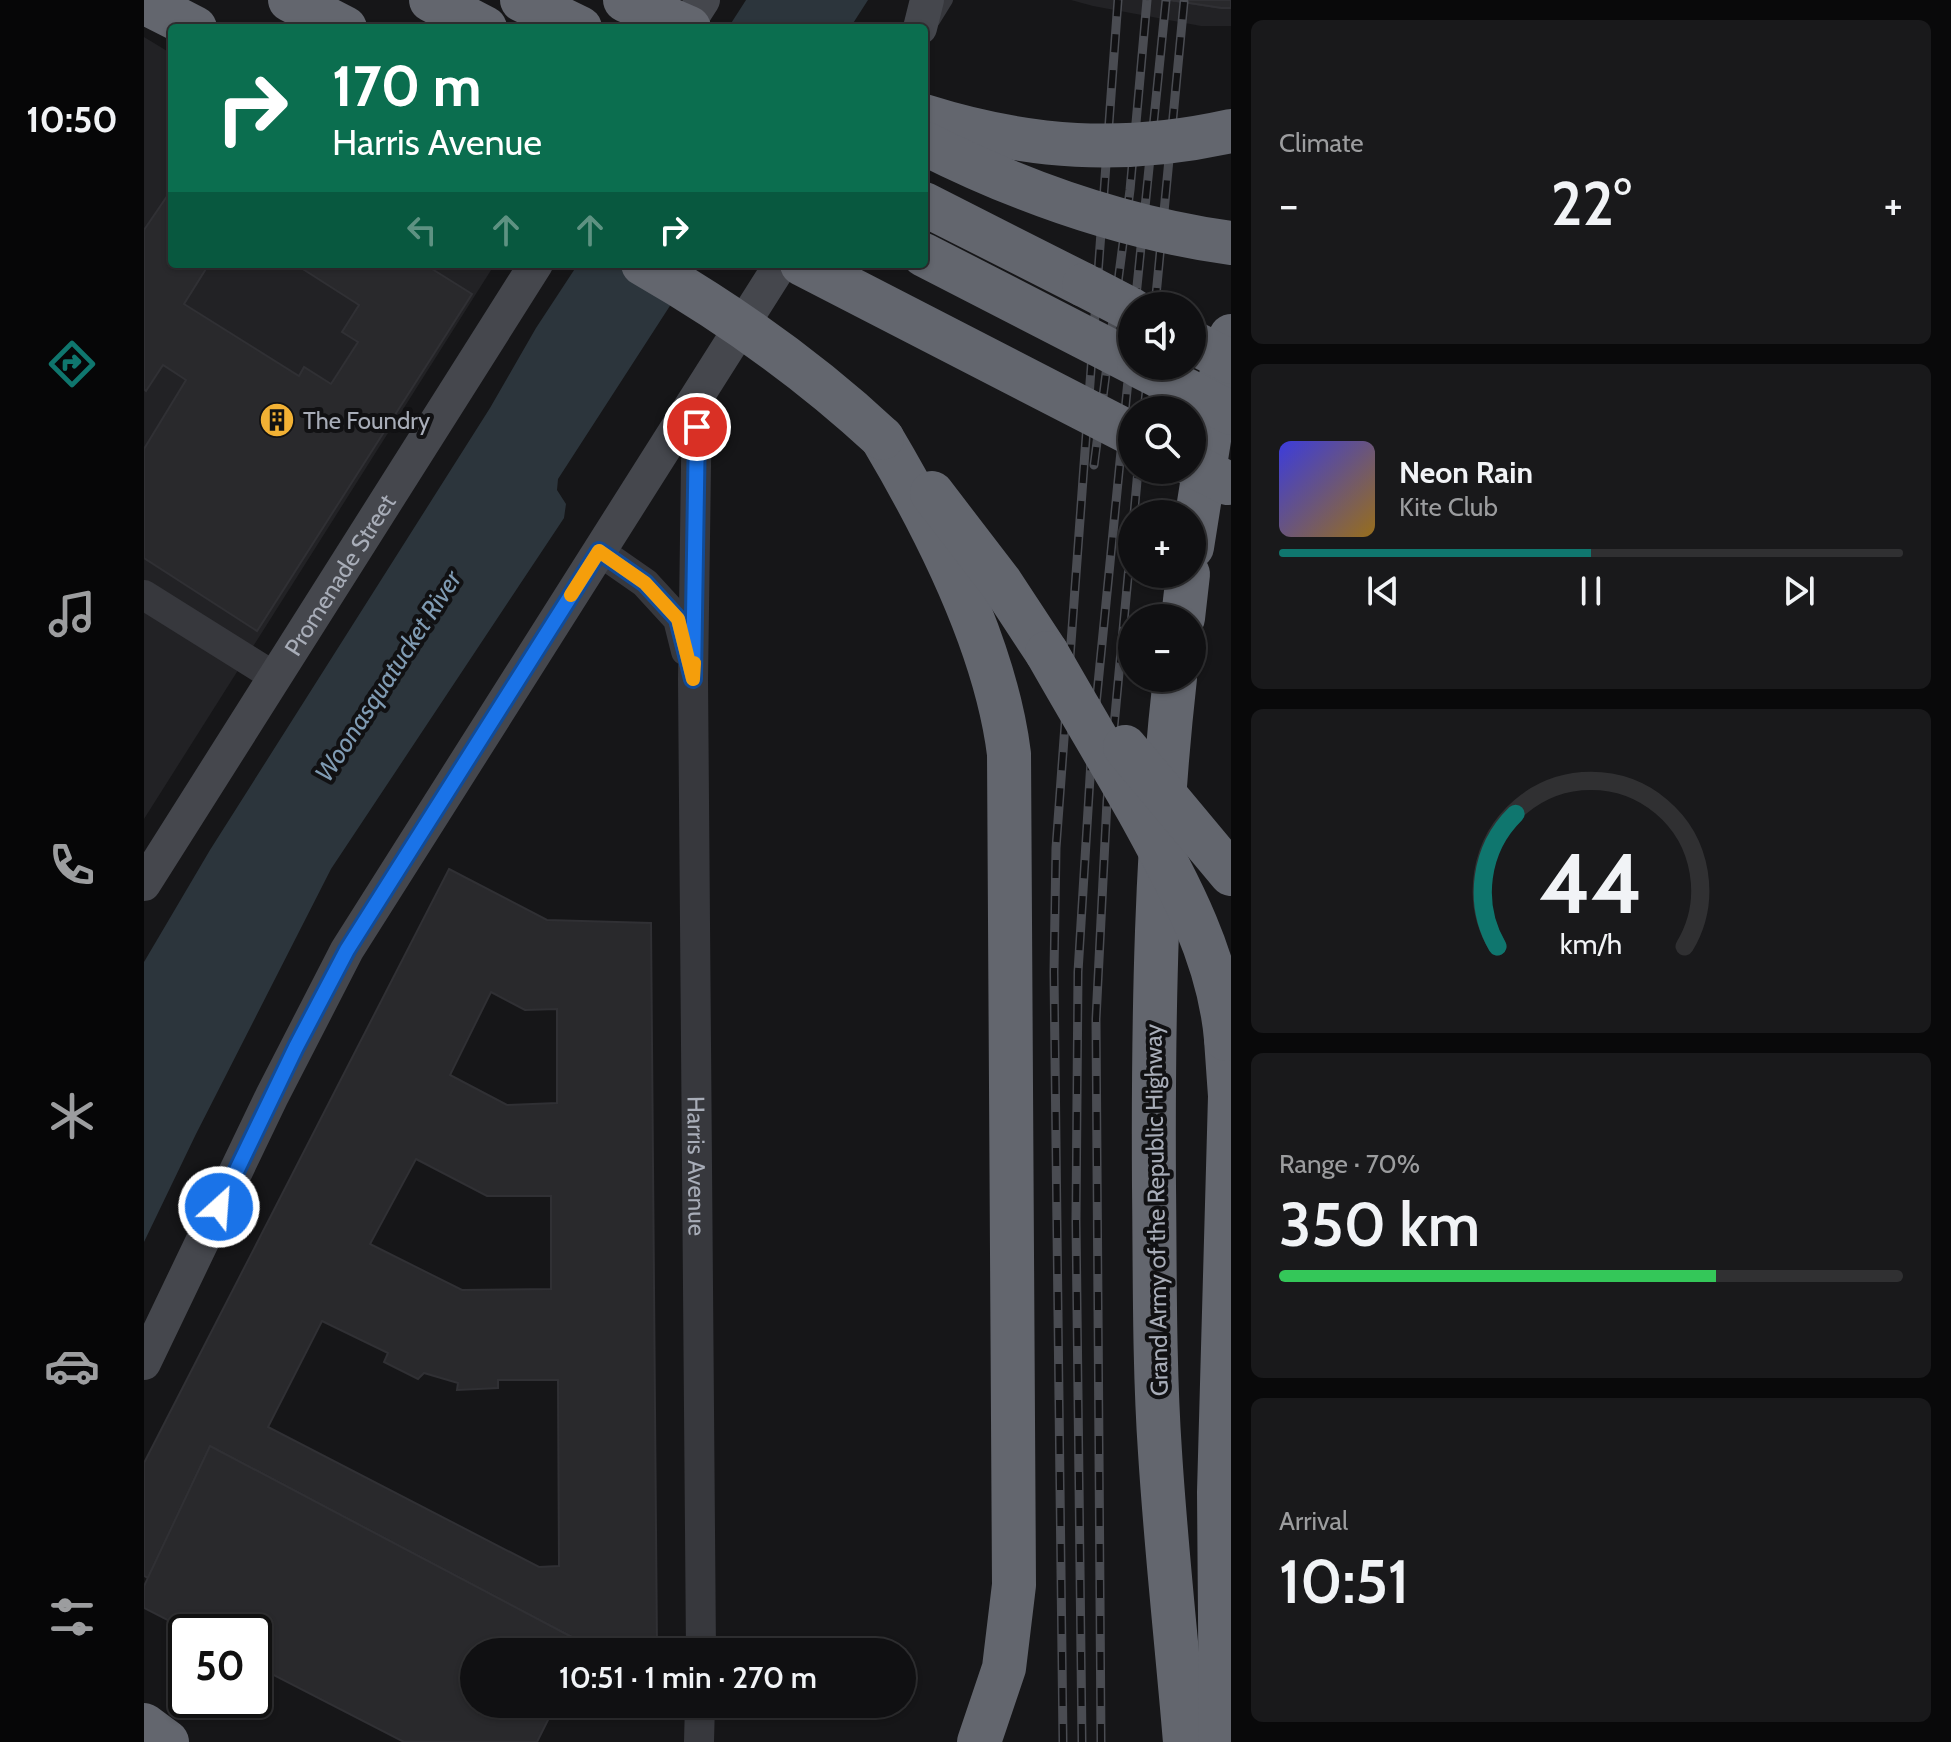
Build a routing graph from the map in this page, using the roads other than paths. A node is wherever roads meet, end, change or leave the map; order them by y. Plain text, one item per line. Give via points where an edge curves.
1 (290, 0) edge
2 (431, 0) edge
3 (522, 0) edge
4 (625, 0) edge
5 (703, 0) edge
6 (927, 0) edge
7 (947, 0) edge
8 (144, 2) edge
9 (187, 24) edge
10 (337, 24) edge
11 (477, 24) edge
12 (572, 24) edge
13 (678, 24) edge
14 (689, 24) edge
15 (921, 24) edge
16 (928, 31) edge
17 (928, 117) edge
18 (1231, 131) edge
19 (928, 145) edge
20 (928, 206) edge
21 (1231, 243) edge
22 (928, 257) edge
23 (533, 268) edge
24 (650, 268) edge
25 (778, 268) edge
26 (810, 268) edge
27 (1118, 303) edge
28 (1231, 336) edge
29 (1206, 349) edge
30 (1118, 355) edge
31 (1231, 362) edge
32 (1166, 380) edge
33 (697, 396) junction
34 (1231, 413) edge
35 (1118, 427) edge
36 (882, 438) junction
37 (1199, 500) edge
38 (599, 551) junction
39 (144, 595) edge
40 (1047, 653) junction
41 (275, 677) junction
42 (693, 679) junction
43 (1174, 692) edge
44 (1231, 874) edge
45 (144, 884) edge
46 (144, 1363) edge
47 (1162, 1485) junction
48 (701, 1638) edge
49 (700, 1718) edge
50 (144, 1725) edge
51 (167, 1742) edge
52 (699, 1742) edge
53 (979, 1742) edge
54 (1156, 1742) edge
55 (1185, 1742) edge
56 (1221, 1742) edge

1 - 10 highway
2 - 11 highway
3 - 12 highway
4 - 13 highway, bridge
5 - 14 main road
6 - 15 main road
7 - 16 lane
8 - 9 highway
17 - 18 highway, bridge via 1020,141 1094,147 1166,144
19 - 21 highway, bridge via 1072,206 1140,226
20 - 27 highway, bridge
22 - 30 highway, bridge
23 - 41 main road, Promenade Street
24 - 36 highway, bridge via 768,342
25 - 33 main road
26 - 35 highway, bridge
28 - 37 highway via 1213,407
29 - 31 highway, bridge
32 - 34 highway, bridge
33 - 38 main road
33 - 42 street, Harris Avenue
36 - 40 highway via 969,539
36 - 53 highway via 916,498 969,615 1000,703 1009,754 1014,1561 1004,1668
38 - 42 street, Harris Avenue via 645,583 678,619
38 - 46 main road via 347,950
39 - 41 street
40 - 44 highway, bridge
40 - 56 highway, bridge via 1201,934 1225,1029 1230,1130 1218,1578
41 - 45 main road, Promenade Street
42 - 48 street, Harris Avenue
43 - 47 highway, Grand Army of the Republic Highway via 1154,984 1156,1375
47 - 54 highway via 1155,1598
47 - 55 highway, Grand Army of the Republic Highway
49 - 52 street
50 - 51 highway

